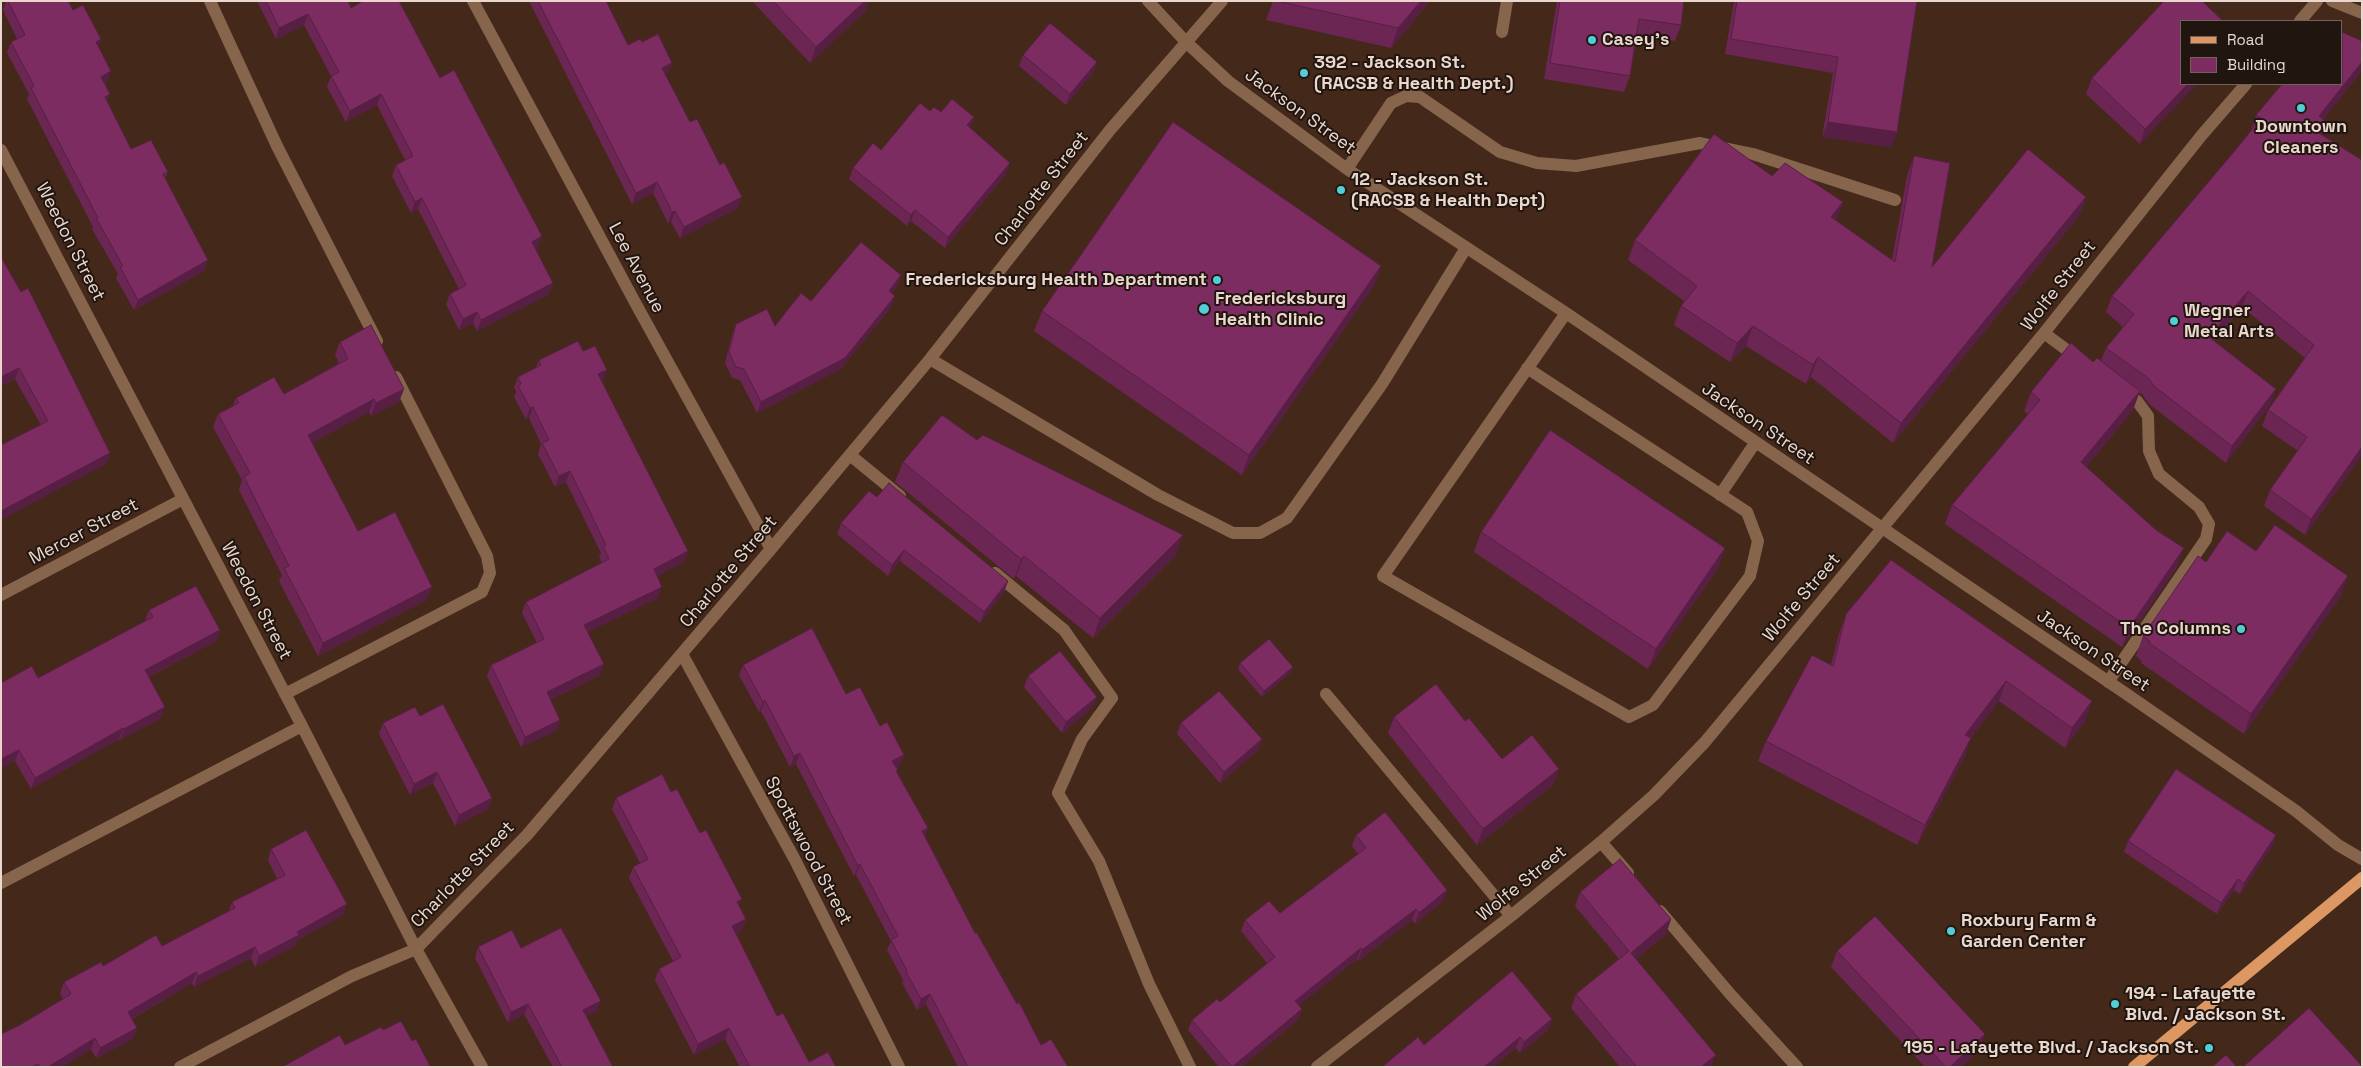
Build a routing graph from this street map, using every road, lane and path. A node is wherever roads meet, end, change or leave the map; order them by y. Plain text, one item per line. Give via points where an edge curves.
1 (210, 1) edge
2 (474, 1) edge
3 (1148, 1) edge
4 (1222, 1) edge
5 (1507, 1) edge
6 (2318, 1) edge
7 (2332, 1) edge
8 (2362, 14) edge
9 (2301, 20) edge
10 (1502, 32) dead end
11 (1186, 42) junction
12 (2245, 85) edge
13 (1, 150) edge
14 (5, 165) edge
15 (1347, 169) junction
16 (1895, 200) dead end
17 (1466, 248) junction
18 (1566, 314) junction
19 (2044, 333) junction
20 (930, 359) junction
21 (2091, 367) edge
22 (1527, 368) junction
23 (2114, 384) edge
24 (1755, 443) junction
25 (850, 455) junction
26 (1720, 495) junction
27 (183, 499) junction
28 (908, 502) edge
29 (1882, 530) junction
30 (771, 549) junction
31 (982, 563) edge
32 (1, 595) edge
33 (682, 654) junction
34 (2108, 682) junction
35 (285, 694) junction
36 (1326, 694) dead end
37 (302, 726) junction
38 (1601, 842) junction
39 (2362, 859) edge
40 (2362, 878) edge
41 (1634, 881) edge
42 (1, 883) edge
43 (1654, 904) edge
44 (1511, 916) junction
45 (416, 949) junction
46 (180, 1067) edge
47 (482, 1067) edge
48 (899, 1067) edge
49 (1190, 1067) edge
50 (1317, 1067) edge
51 (1797, 1067) edge
52 (2134, 1067) edge

1 - 35 street via 277,146 487,556 490,572 482,592
2 - 30 street, Lee Avenue
3 - 11 street, Jackson Street
4 - 11 street, Charlotte Street
5 - 10 street
6 - 9 street
7 - 8 street
11 - 15 street, Jackson Street via 1228,81
11 - 20 street, Charlotte Street via 1110,130
12 - 19 street, Wolfe Street
13 - 14 street, Weedon Street
14 - 27 street, Weedon Street
15 - 16 street via 1390,103 1406,96 1420,97 1500,152 1537,163 1576,166 1700,143 1753,154
15 - 17 street, Jackson Street
17 - 18 street, Jackson Street
17 - 20 street via 1382,384 1288,518 1260,533 1233,533 1158,495
18 - 22 street
18 - 24 street, Jackson Street
19 - 21 street
19 - 29 street, Wolfe Street
20 - 25 street, Charlotte Street
22 - 26 street
22 - 26 street via 1383,576 1629,717 1653,705 1750,576 1758,542 1747,512
23 - 34 street via 2137,401 2148,416 2149,451 2159,474 2199,507 2209,524 2206,539
24 - 26 street
24 - 29 street, Jackson Street
25 - 28 street
25 - 30 street, Charlotte Street
27 - 32 street, Mercer Street
27 - 35 street, Weedon Street
29 - 34 street, Jackson Street
29 - 38 street, Wolfe Street via 1705,742 1654,795
30 - 33 street, Charlotte Street
31 - 49 street via 1064,630 1112,698 1082,739 1058,793 1099,862 1149,984
33 - 45 street, Charlotte Street via 527,835
33 - 48 street, Spottswood Street via 795,860
34 - 39 street, Jackson Street
35 - 37 street, Weedon Street
36 - 44 street
37 - 42 street
37 - 45 street, Weedon Street
38 - 41 street
38 - 44 street, Wolfe Street
40 - 52 main road
43 - 51 street
44 - 50 street, Wolfe Street
45 - 46 street, Charlotte Street via 352,976
45 - 47 street, Weedon Street

